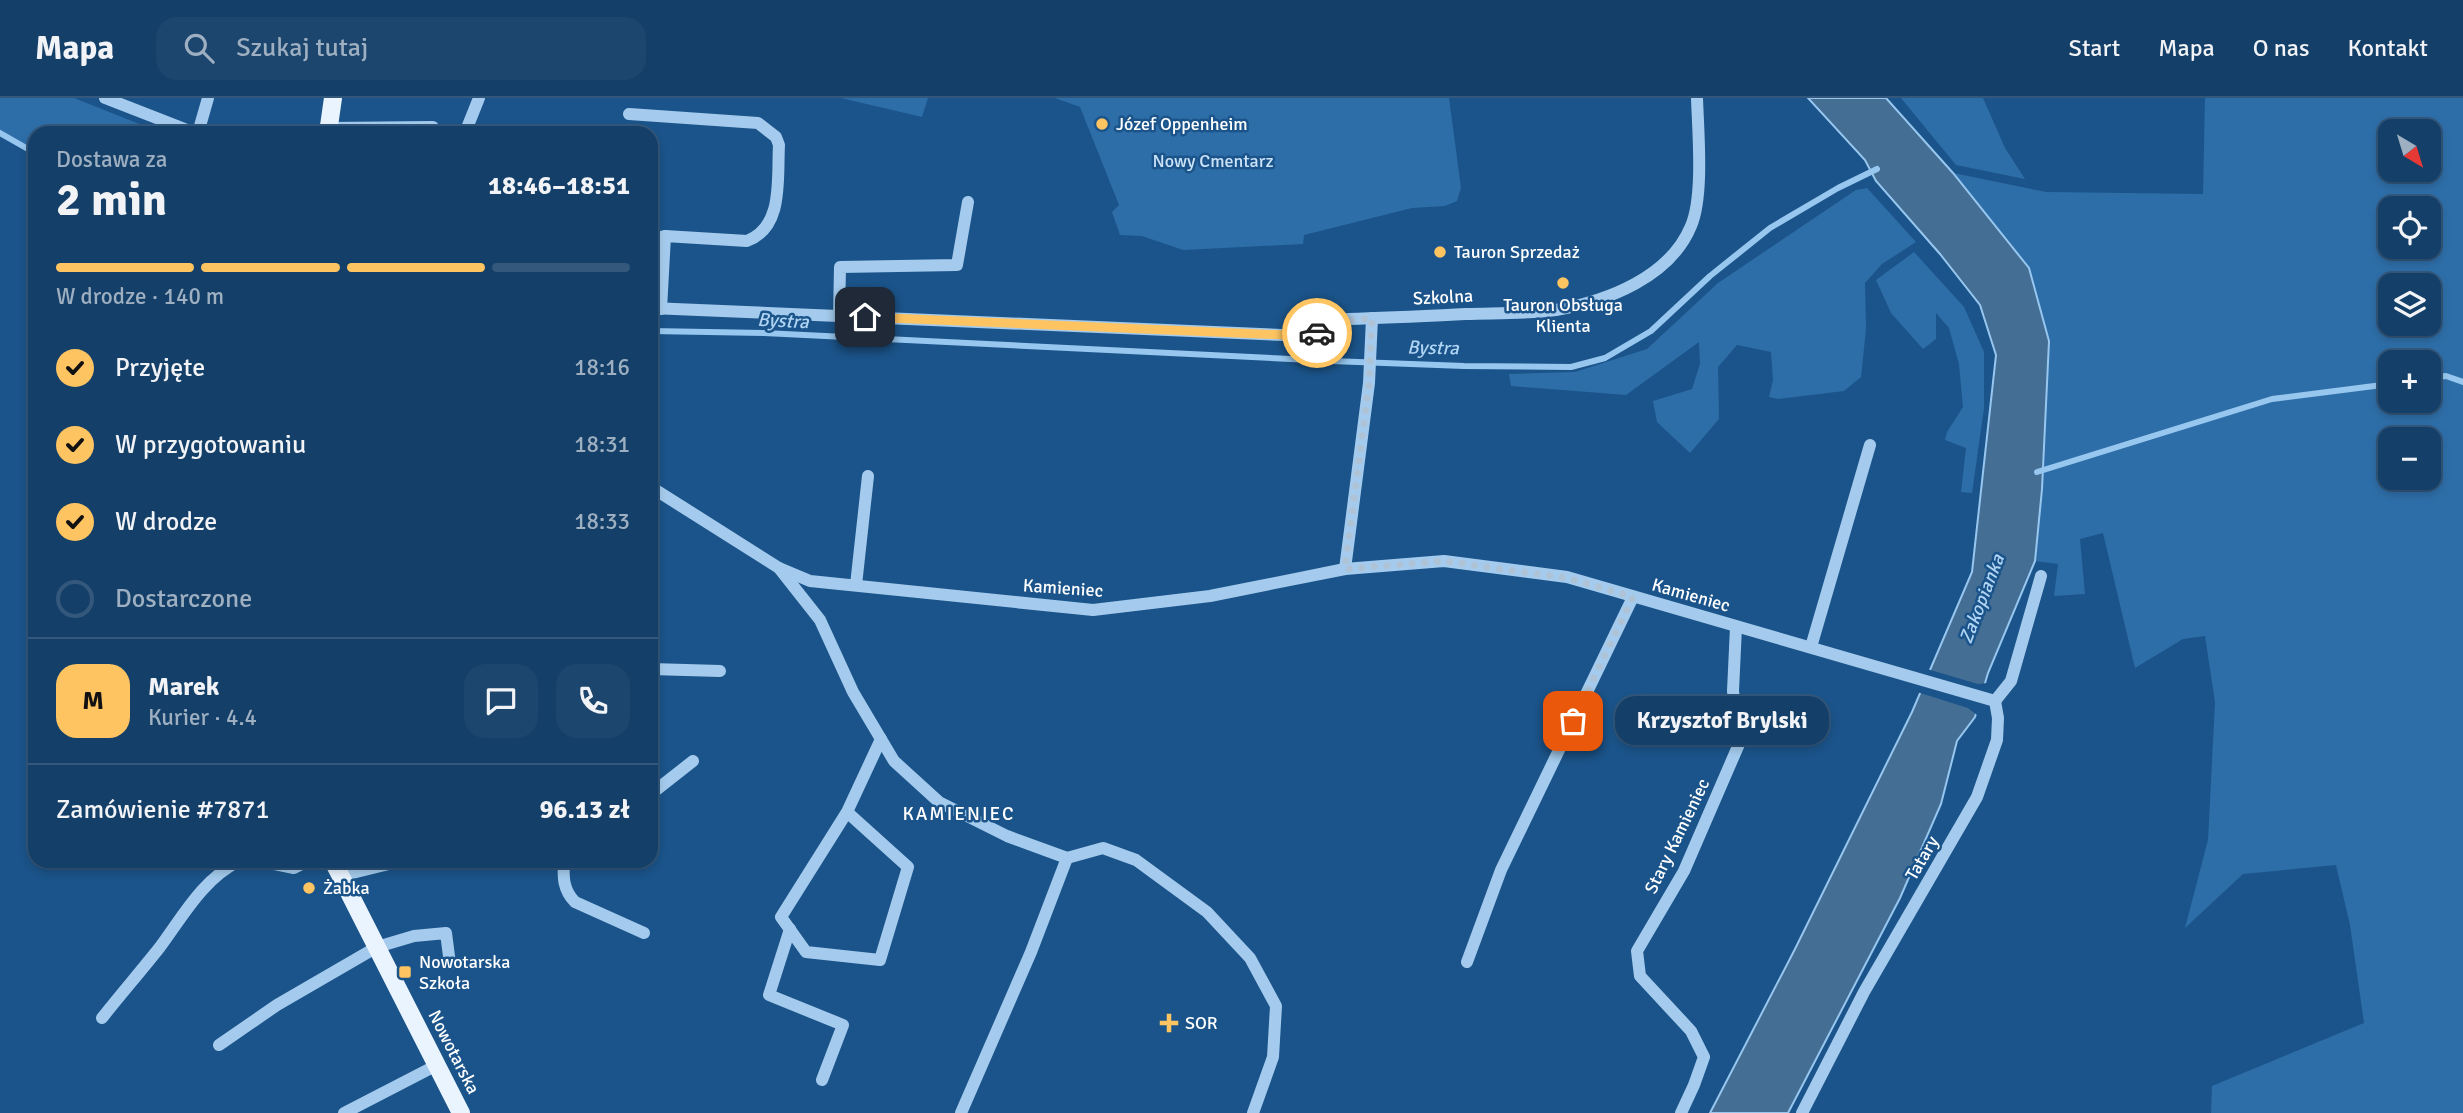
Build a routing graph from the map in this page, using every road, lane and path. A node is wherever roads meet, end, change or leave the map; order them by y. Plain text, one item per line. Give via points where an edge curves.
1 (105, 98) edge
2 (208, 98) edge
3 (333, 98) edge
4 (479, 98) edge
5 (1697, 98) edge
6 (629, 114) dead end
7 (179, 126) edge
8 (199, 126) edge
9 (330, 126) edge
10 (469, 126) edge
11 (968, 202) dead end
12 (665, 236) junction
13 (658, 238) edge
14 (658, 292) edge
15 (658, 308) edge
16 (839, 316) junction
17 (1372, 318) junction
18 (1870, 445) dead end
19 (868, 476) dead end
20 (658, 491) edge
21 (779, 568) junction
22 (1345, 569) junction
23 (2040, 576) dead end
24 (856, 585) junction
25 (1633, 597) junction
26 (1736, 627) junction
27 (1811, 646) junction
28 (658, 669) edge
29 (720, 671) dead end
30 (1988, 699) junction
31 (881, 739) junction
32 (693, 761) dead end
33 (658, 788) edge
34 (847, 812) junction
35 (1067, 858) junction
36 (230, 868) edge
37 (564, 868) edge
38 (337, 869) edge
39 (790, 929) junction
40 (644, 933) dead end
41 (377, 947) junction
42 (1467, 962) dead end
43 (450, 964) dead end
44 (102, 1018) dead end
45 (219, 1045) dead end
46 (437, 1065) junction
47 (822, 1080) dead end
48 (344, 1113) edge
49 (461, 1113) edge
50 (961, 1113) edge
51 (1253, 1113) edge
52 (1681, 1113) edge
53 (1802, 1113) edge

1 - 7 street
2 - 8 street
3 - 9 main road
4 - 10 street
5 - 17 street, Szkolna via 1698,193 1692,223 1678,251 1655,272 1624,289 1556,310
6 - 12 street via 758,123 779,145 774,217 757,237 747,241
11 - 16 street via 957,265 839,267
12 - 13 street
12 - 14 street
15 - 16 street
16 - 17 street, Szkolna via 1308,336 1332,324
17 - 22 street via 1369,383
18 - 27 street
19 - 24 street
20 - 21 street, Kamieniec
21 - 24 street, Kamieniec via 810,581
21 - 31 street, Kamieniec via 820,620
22 - 24 street, Kamieniec via 1210,596 1093,610
22 - 25 street, Kamieniec via 1444,561 1567,578
23 - 30 street via 2011,681
25 - 26 street, Kamieniec
25 - 42 street via 1501,870
26 - 27 street, Kamieniec
26 - 52 street, Stary Kamieniec via 1733,691 1739,744 1684,871 1637,951 1640,976 1691,1031 1704,1057
27 - 30 street, Kamieniec
28 - 29 street
30 - 53 street, Tatary via 1998,718 1997,740 1976,797 1864,992
31 - 34 street
31 - 35 street, Kamieniec via 894,761 939,802 1007,836
32 - 33 street
34 - 39 street via 781,917
34 - 39 street via 908,867 880,960 806,952
35 - 50 street
35 - 51 street via 1102,848 1136,860 1207,912 1250,958 1276,1006 1273,1057
36 - 44 street via 190,903
37 - 40 street via 568,895 575,902
38 - 41 main road, Nowotarska
39 - 47 street via 769,995 844,1025
41 - 43 street via 446,933
41 - 45 street
41 - 46 main road, Nowotarska
46 - 48 street
46 - 49 main road, Nowotarska

